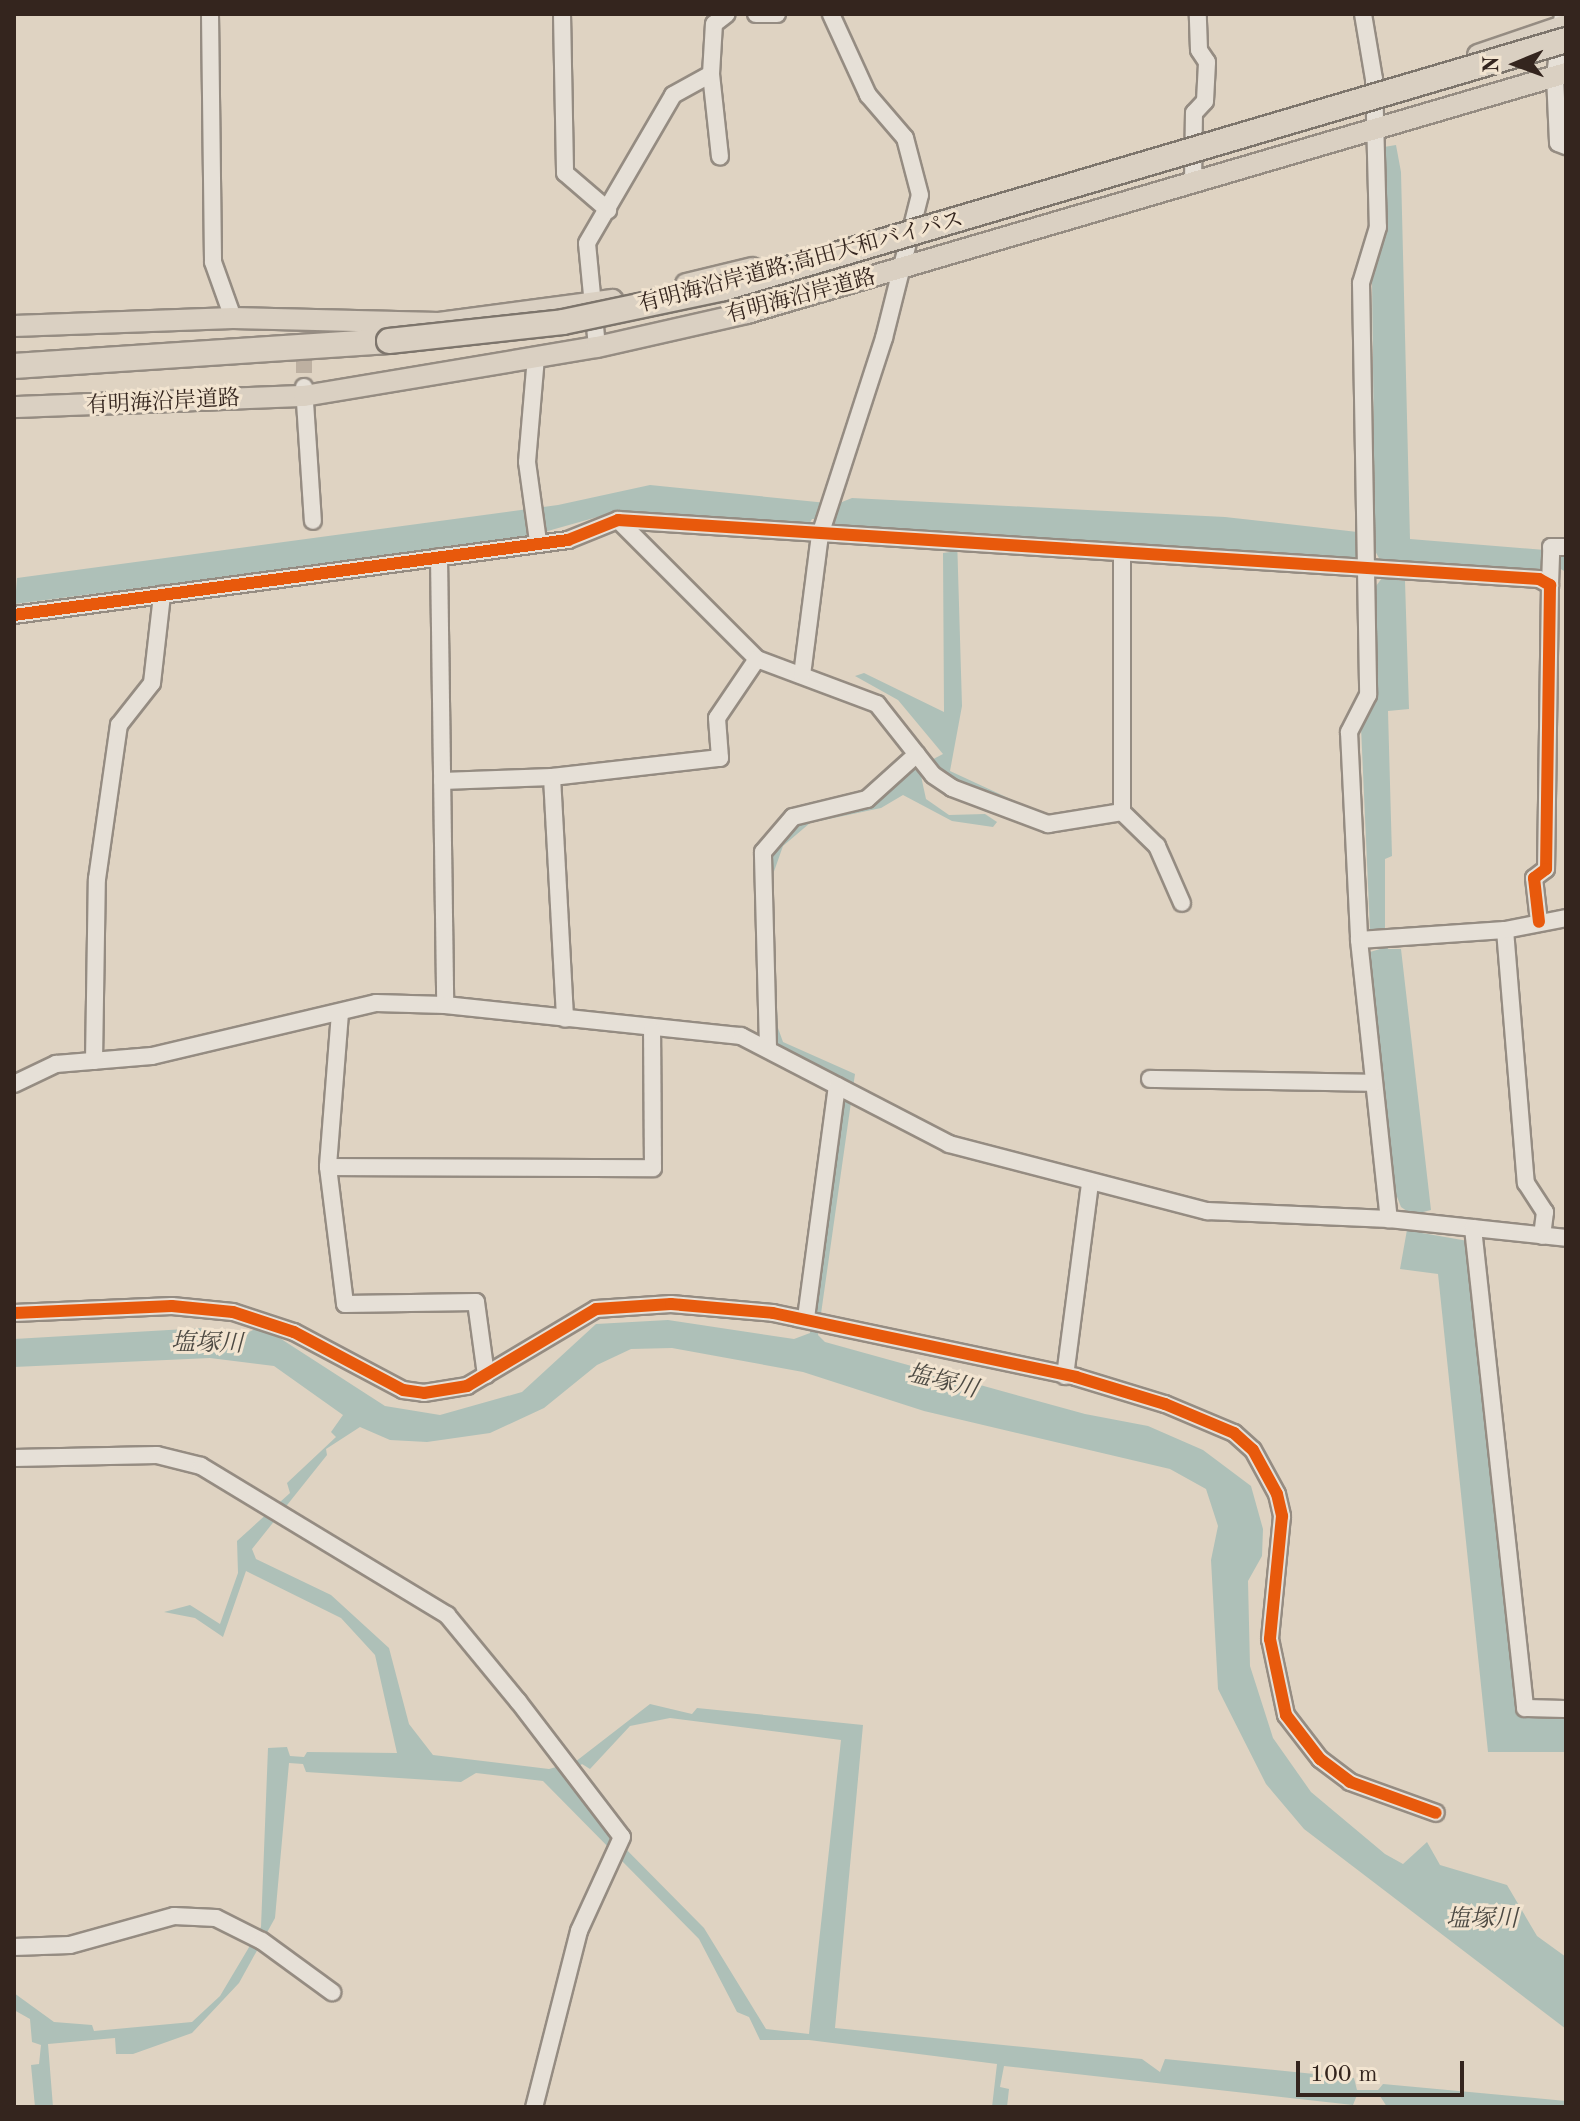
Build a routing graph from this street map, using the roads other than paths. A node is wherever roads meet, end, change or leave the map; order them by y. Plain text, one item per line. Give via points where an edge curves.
1 (210, 14) edge
2 (562, 14) edge
3 (727, 14) edge
4 (756, 14) edge
5 (777, 14) edge
6 (831, 14) edge
7 (1198, 14) edge
8 (1363, 14) edge
9 (1564, 26) edge
10 (711, 74) junction
11 (1561, 75) edge
12 (1372, 85) junction
13 (1375, 128) junction
14 (1195, 138) junction
15 (1566, 146) edge
16 (720, 157) dead end
17 (1193, 183) junction
18 (1012, 191) junction
19 (608, 210) junction
20 (911, 222) junction
21 (1026, 232) junction
22 (905, 269) junction
23 (597, 303) junction
24 (233, 318) junction
25 (14, 326) edge
26 (597, 347) junction
27 (536, 357) junction
28 (14, 366) edge
29 (304, 392) junction
30 (14, 407) edge
31 (618, 520) junction
32 (313, 521) dead end
33 (820, 535) junction
34 (538, 541) junction
35 (1566, 547) edge
36 (1122, 555) junction
37 (439, 557) junction
38 (1367, 569) junction
39 (1550, 585) junction
40 (162, 595) junction
41 (14, 615) edge
42 (1558, 657) edge
43 (757, 659) junction
44 (802, 675) junction
45 (917, 754) junction
46 (552, 777) junction
47 (442, 781) junction
48 (1122, 812) junction
49 (1182, 903) dead end
50 (1566, 918) edge
51 (1539, 922) junction
52 (1505, 930) junction
53 (1365, 941) junction
54 (445, 1005) junction
55 (340, 1013) junction
56 (565, 1019) junction
57 (652, 1031) junction
58 (768, 1047) junction
59 (94, 1061) junction
60 (1150, 1079) dead end
61 (1374, 1083) junction
62 (14, 1084) edge
63 (837, 1086) junction
64 (328, 1167) junction
65 (1090, 1184) junction
66 (1395, 1220) junction
67 (1473, 1228) junction
68 (1542, 1236) junction
69 (1566, 1238) edge
70 (14, 1313) edge
71 (806, 1318) junction
72 (486, 1375) junction
73 (1065, 1376) junction
74 (14, 1458) edge
75 (1566, 1709) edge
76 (1436, 1813) dead end
77 (14, 1947) edge
78 (332, 1992) dead end
79 (534, 2107) edge

1 - 24 street via 213,262
2 - 19 street via 565,173
3 - 10 street via 714,24
4 - 5 street
6 - 20 street via 868,95 905,138 920,195
7 - 14 street via 1199,50 1207,62
8 - 12 street
9 - 11 street
9 - 12 main road, 有明海沿岸道路
9 - 28 highway, 有明海沿岸道路;高田大和バイパス, bridge via 724,288 563,322 389,341
10 - 16 street
10 - 19 street via 673,95
11 - 13 main road, 有明海沿岸道路
11 - 15 street via 1558,143
12 - 13 street
12 - 14 main road, 有明海沿岸道路
13 - 17 main road, 有明海沿岸道路
13 - 38 street via 1378,227 1361,283
14 - 17 street
14 - 18 main road, 有明海沿岸道路
17 - 21 main road, 有明海沿岸道路
18 - 20 main road, 有明海沿岸道路
18 - 21 street
19 - 23 street via 587,243
20 - 22 street
20 - 23 main road, 有明海沿岸道路 via 740,272
21 - 22 main road, 有明海沿岸道路
22 - 26 main road, 有明海沿岸道路
22 - 33 street
23 - 24 main road, 有明海沿岸道路 via 439,323 304,326
23 - 26 street
24 - 25 main road, 有明海沿岸道路
26 - 27 main road, 有明海沿岸道路
27 - 29 main road, 有明海沿岸道路
27 - 34 street via 527,462
29 - 30 main road, 有明海沿岸道路
29 - 32 street
31 - 33 street
31 - 34 street via 568,540
31 - 43 street
33 - 36 street
33 - 44 street
34 - 37 street
35 - 39 street via 1551,547
36 - 38 street
36 - 48 street
37 - 40 street
37 - 47 street
38 - 39 street
38 - 53 street via 1368,695 1349,732
39 - 42 street
40 - 41 street
40 - 59 street via 152,683 119,725 99,864
42 - 51 street via 1546,869 1534,878
43 - 44 street
43 - 46 street via 717,718 720,758
44 - 45 street via 877,704
45 - 48 street via 952,788 1048,824
45 - 58 street via 867,799 793,817 763,852
46 - 47 street
46 - 56 street
47 - 54 street
48 - 49 street via 1157,846
50 - 51 street
51 - 52 street
52 - 53 street
52 - 68 street via 1526,1183 1545,1212
53 - 61 street
54 - 55 street via 376,1003
54 - 56 street
55 - 59 street via 152,1056
55 - 64 street
56 - 57 street
57 - 58 street via 741,1036
57 - 64 street via 653,1168
58 - 63 street
59 - 62 street via 56,1064
60 - 61 street
61 - 66 street
63 - 65 street via 949,1144
63 - 71 street
64 - 72 street via 345,1304 476,1302
65 - 66 street via 1207,1211
65 - 73 street
66 - 67 street
67 - 68 street
67 - 75 street via 1525,1708
68 - 69 street
70 - 72 street via 209,1309 294,1332 403,1390 445,1391
71 - 72 street via 671,1304 596,1309
71 - 73 street
73 - 76 street via 1165,1404 1234,1433 1253,1450 1277,1494 1282,1516 1270,1639 1286,1715 1320,1759 1350,1782
74 - 79 street via 157,1455 201,1466 447,1615 518,1701 622,1837 579,1931
77 - 78 street via 70,1945 174,1916 216,1918 262,1941

